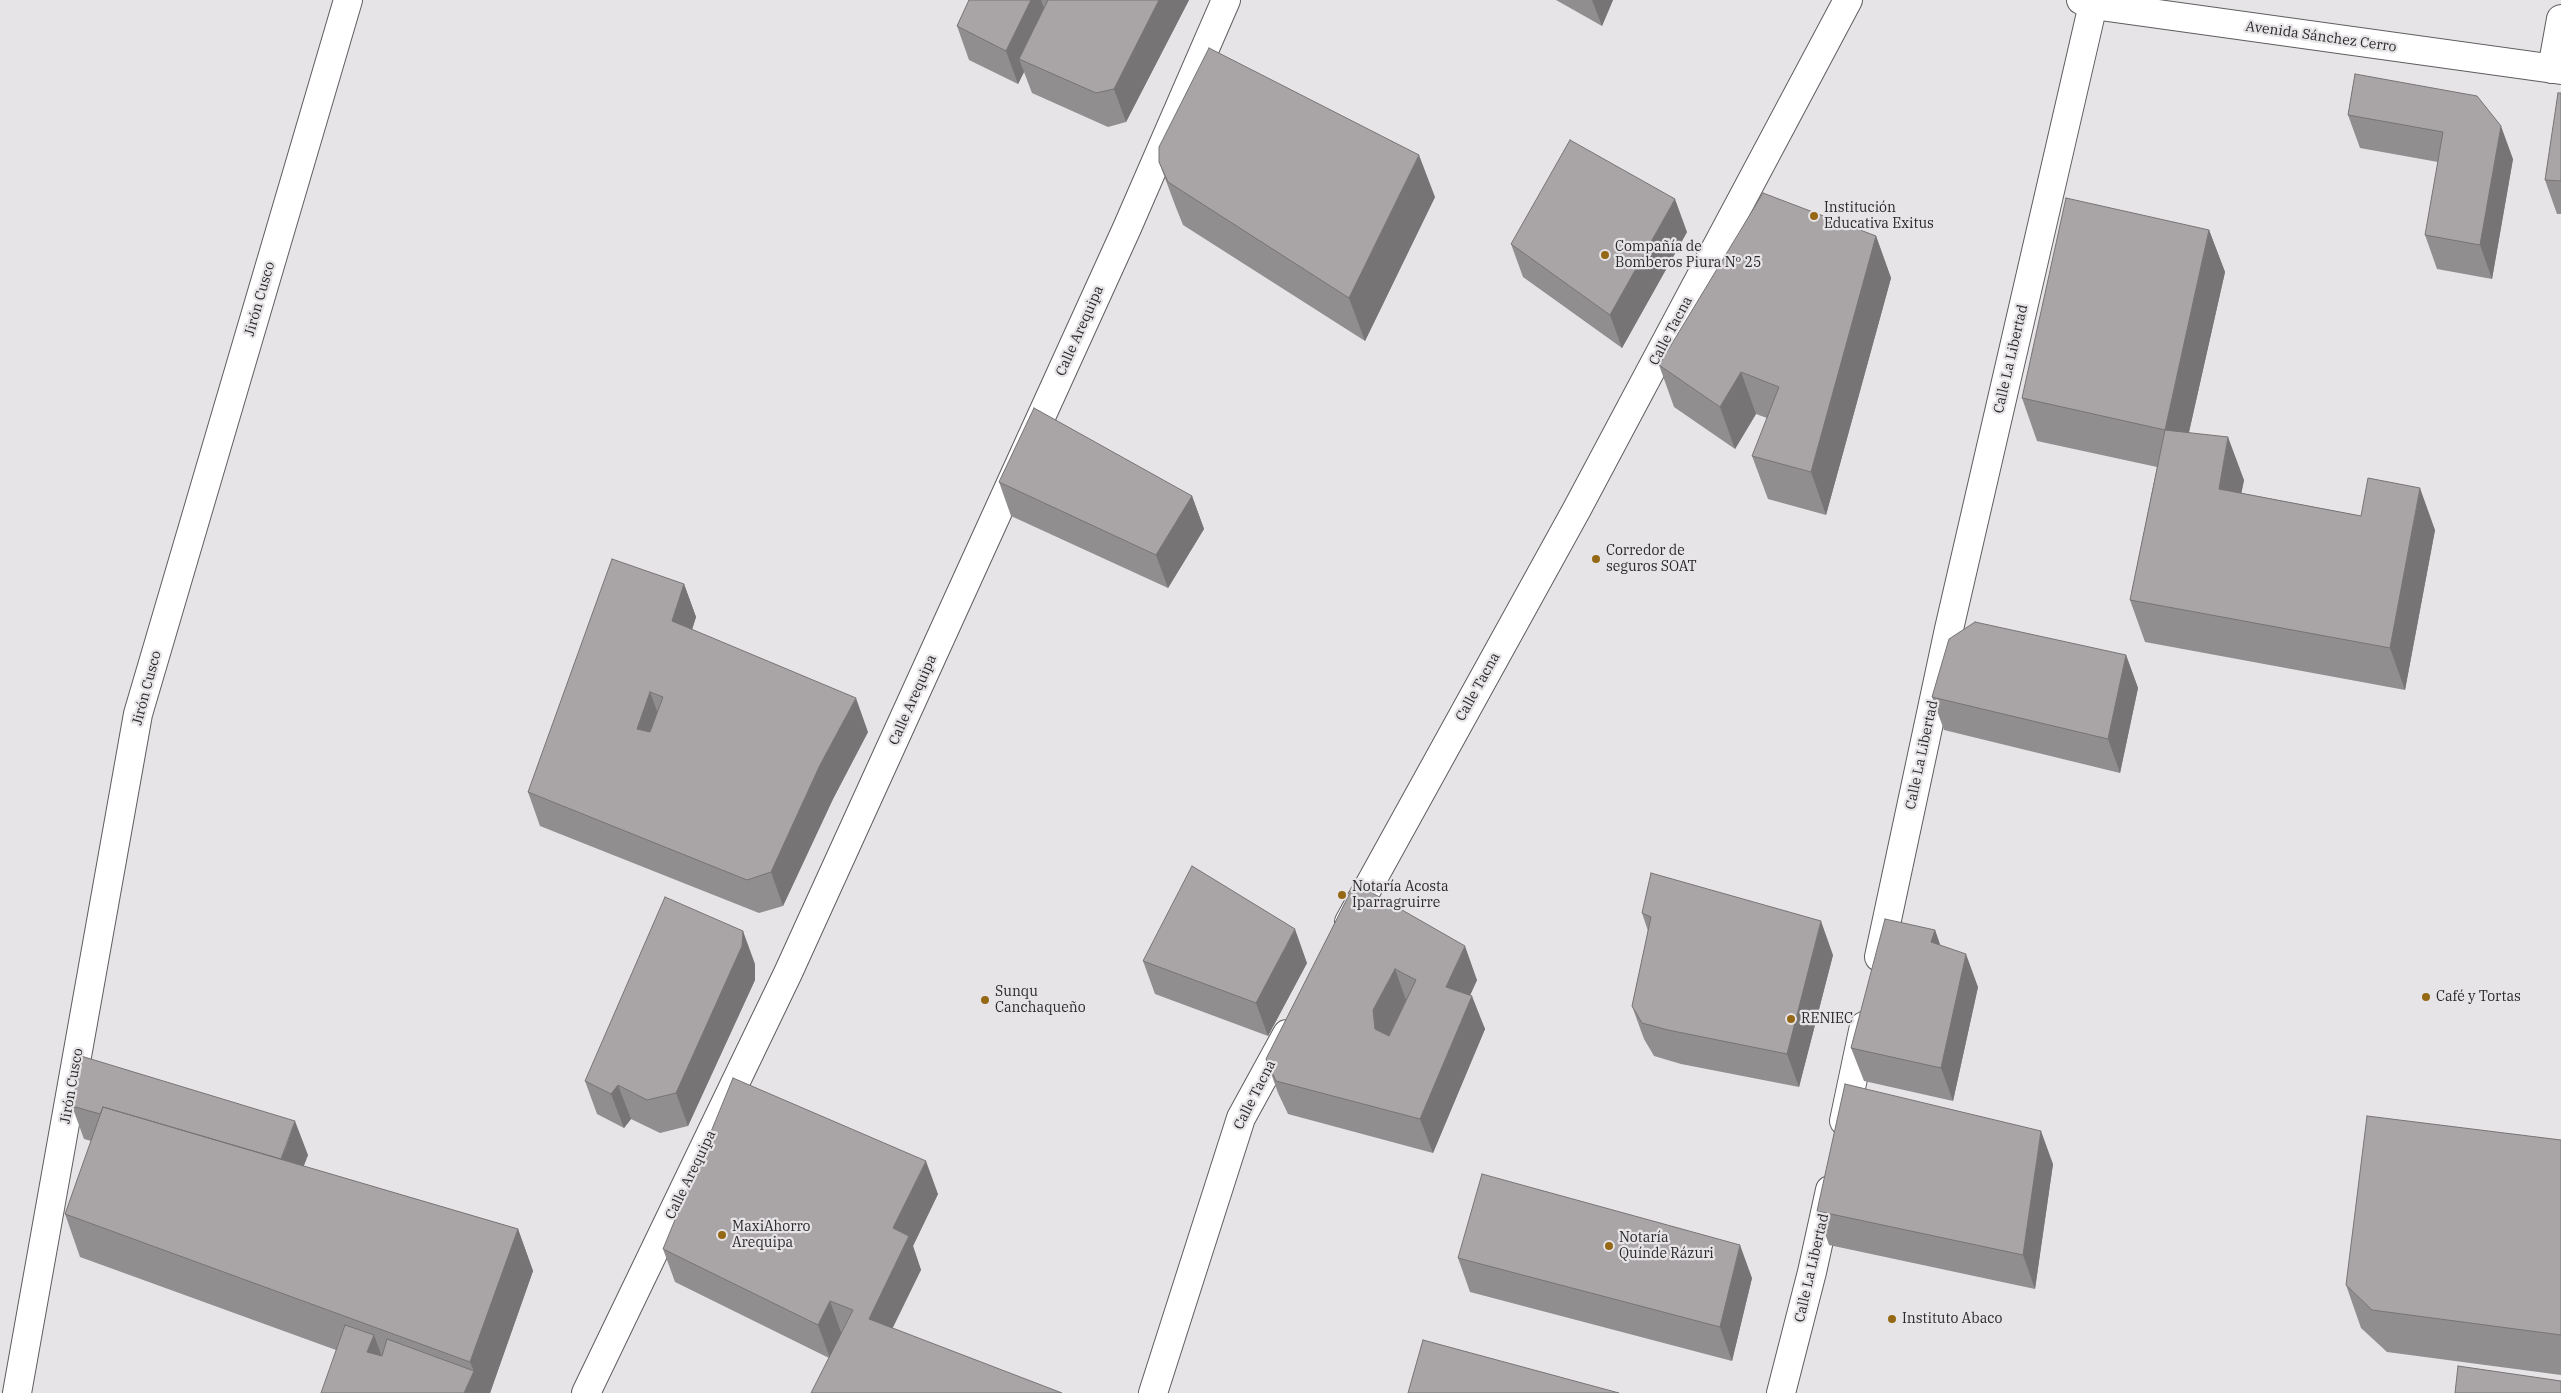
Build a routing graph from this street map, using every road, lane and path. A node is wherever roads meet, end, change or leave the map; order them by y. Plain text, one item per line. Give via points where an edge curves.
1 (348, 0) edge
2 (1226, 0) edge
3 (1848, 0) edge
4 (2090, 2) edge
5 (2561, 19) edge
6 (2556, 69) edge
7 (1336, 944) edge
8 (1298, 1014) edge
9 (17, 1393) edge
10 (586, 1393) edge
11 (1153, 1393) edge
12 (1781, 1393) edge

1 - 9 street, Jirón Cusco via 138,714
2 - 10 street, Calle Arequipa via 1127,228 788,973
3 - 7 street, Calle Tacna via 1581,501
4 - 6 street, Avenida Sánchez Cerro
4 - 12 street, Calle La Libertad via 1948,629 1812,1272
5 - 6 street
8 - 11 street, Calle Tacna via 1240,1118

